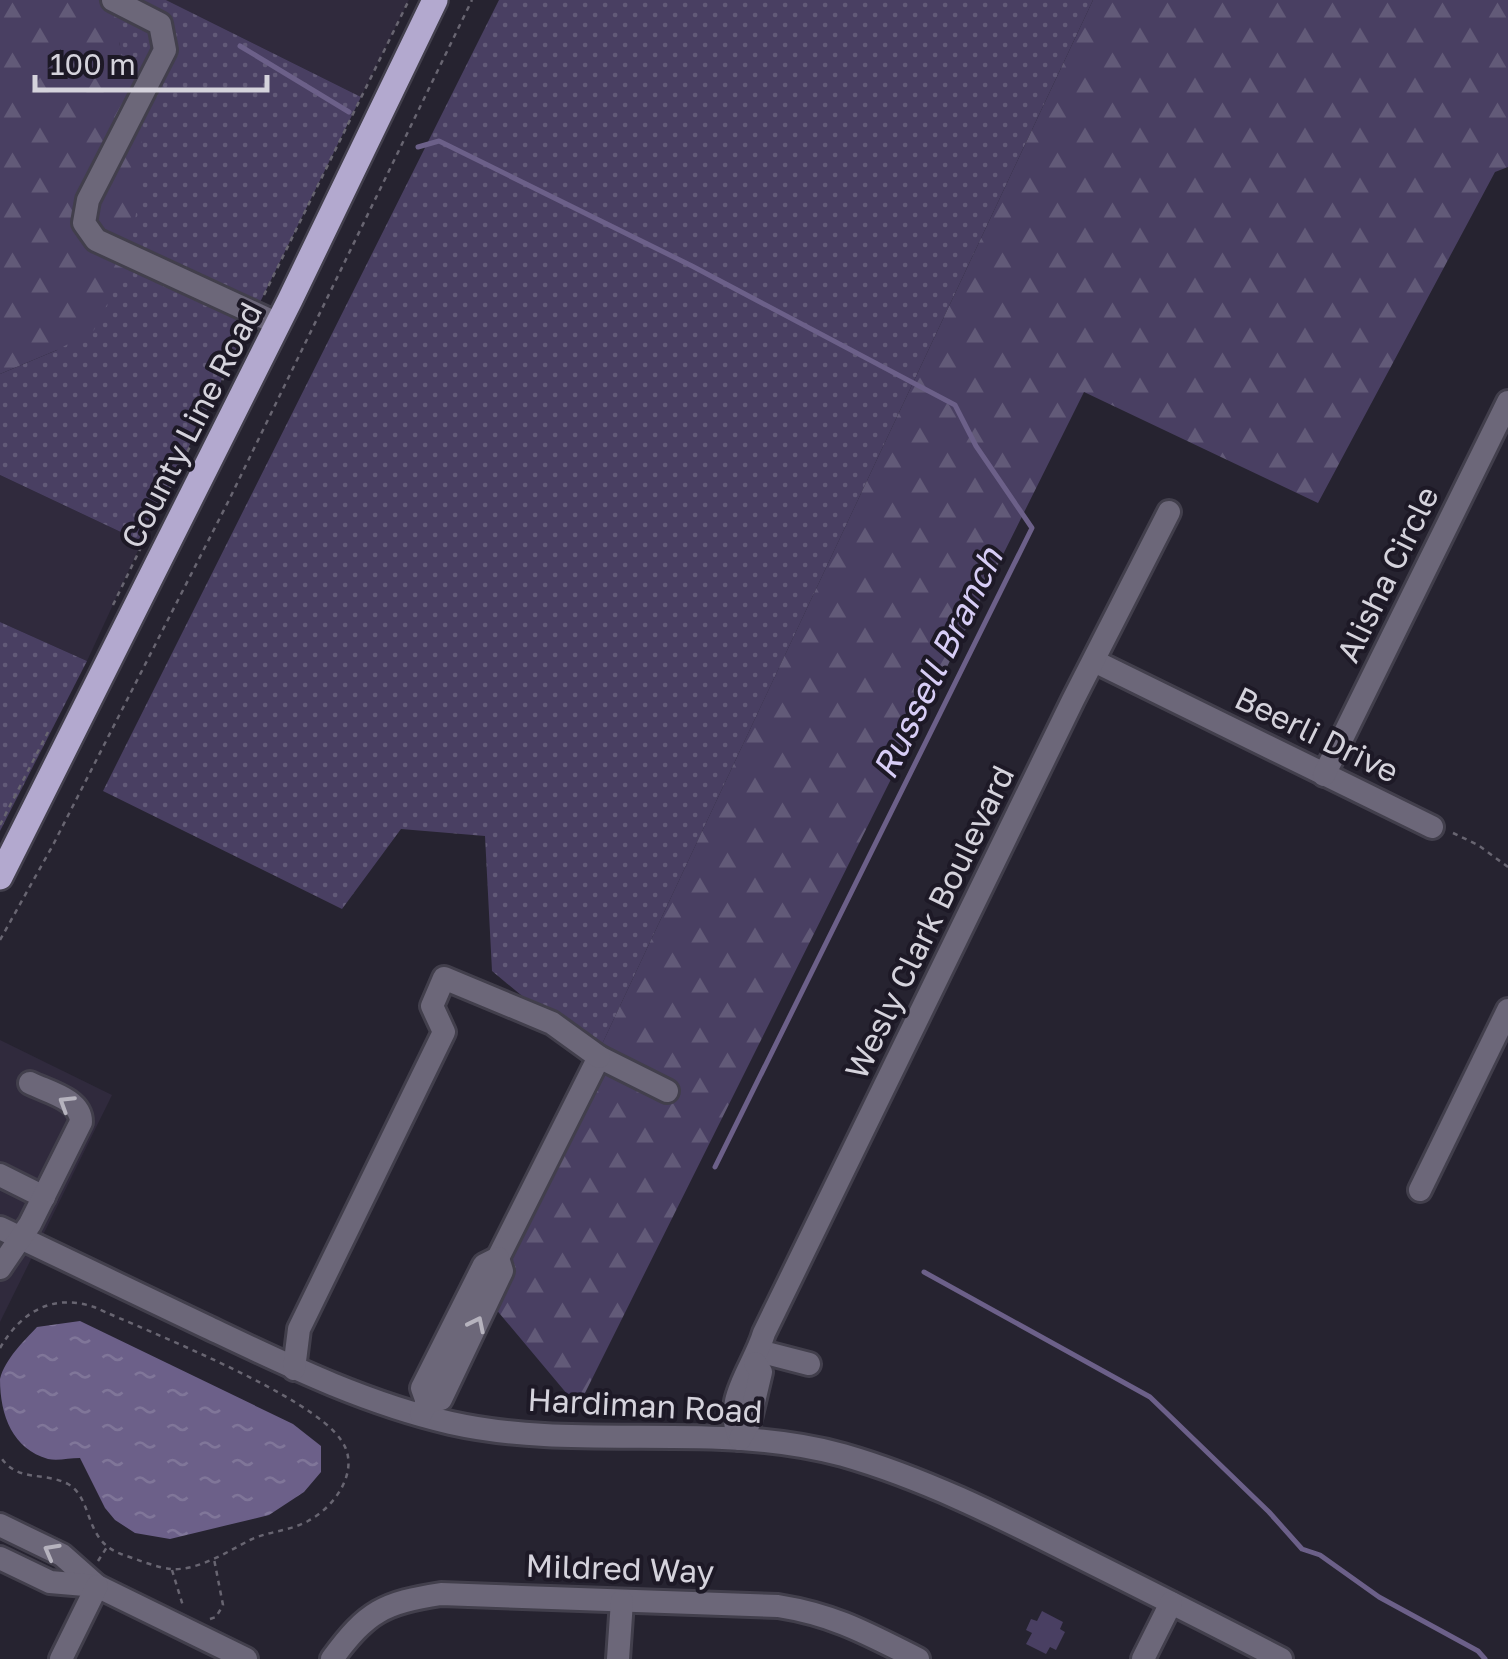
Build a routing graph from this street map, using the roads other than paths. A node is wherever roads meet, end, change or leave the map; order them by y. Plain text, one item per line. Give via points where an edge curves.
1 (112, 0) edge
2 (435, 0) edge
3 (266, 319) junction
4 (1508, 402) edge
5 (1169, 512) dead end
6 (1094, 662) junction
7 (1324, 775) junction
8 (1432, 827) road end
9 (0, 877) edge
10 (1508, 1010) edge
11 (599, 1057) junction
12 (30, 1083) dead end
13 (667, 1091) dead end
14 (0, 1175) edge
15 (1420, 1190) dead end
16 (44, 1197) junction
17 (10, 1233) edge
18 (0, 1268) edge
19 (299, 1329) junction
20 (268, 1356) junction
21 (757, 1357) junction
22 (809, 1364) dead end
23 (294, 1369) junction
24 (424, 1408) junction
25 (740, 1439) junction
26 (0, 1525) edge
27 (0, 1558) edge
28 (97, 1574) junction
29 (622, 1601) junction
30 (1171, 1602) junction
31 (874, 1649) edge
32 (61, 1659) edge
33 (246, 1659) edge
34 (332, 1659) edge
35 (618, 1659) edge
36 (918, 1659) edge
37 (1143, 1659) edge
38 (1282, 1659) edge

1 - 3 street via 160,24 165,50 88,200 84,223 96,240
2 - 3 main road, County Line Road
3 - 9 main road, County Line Road
4 - 7 street, Alisha Circle
5 - 6 street, Wesly Clark Boulevard
6 - 7 street, Beerli Drive
6 - 21 street, Wesly Clark Boulevard
7 - 8 street, Beerli Drive
10 - 15 street
11 - 13 street
11 - 19 street via 552,1023 444,978 432,1006 444,1032
11 - 24 street via 498,1258 502,1271 441,1400
16 -> 12 street via 81,1113
14 - 16 street
16 - 17 street
17 - 18 street
17 - 20 street, Hardiman Road
19 - 20 street
19 - 23 street
20 - 23 street, Hardiman Road
21 - 22 street
21 - 25 street, Wesly Clark Boulevard via 744,1372 731,1420
23 - 24 street, Hardiman Road via 380,1404
24 - 25 street, Hardiman Road via 501,1430
25 - 30 street, Hardiman Road via 837,1454 898,1472
28 -> 26 street
27 - 28 street via 50,1582
28 - 32 street
28 - 33 street
29 - 31 street, Mildred Way via 815,1612 845,1621
29 - 34 street, Mildred Way via 442,1594 406,1600 378,1608
29 - 35 street
30 - 37 street
30 - 38 street, Hardiman Road
31 - 36 street, Mildred Way

